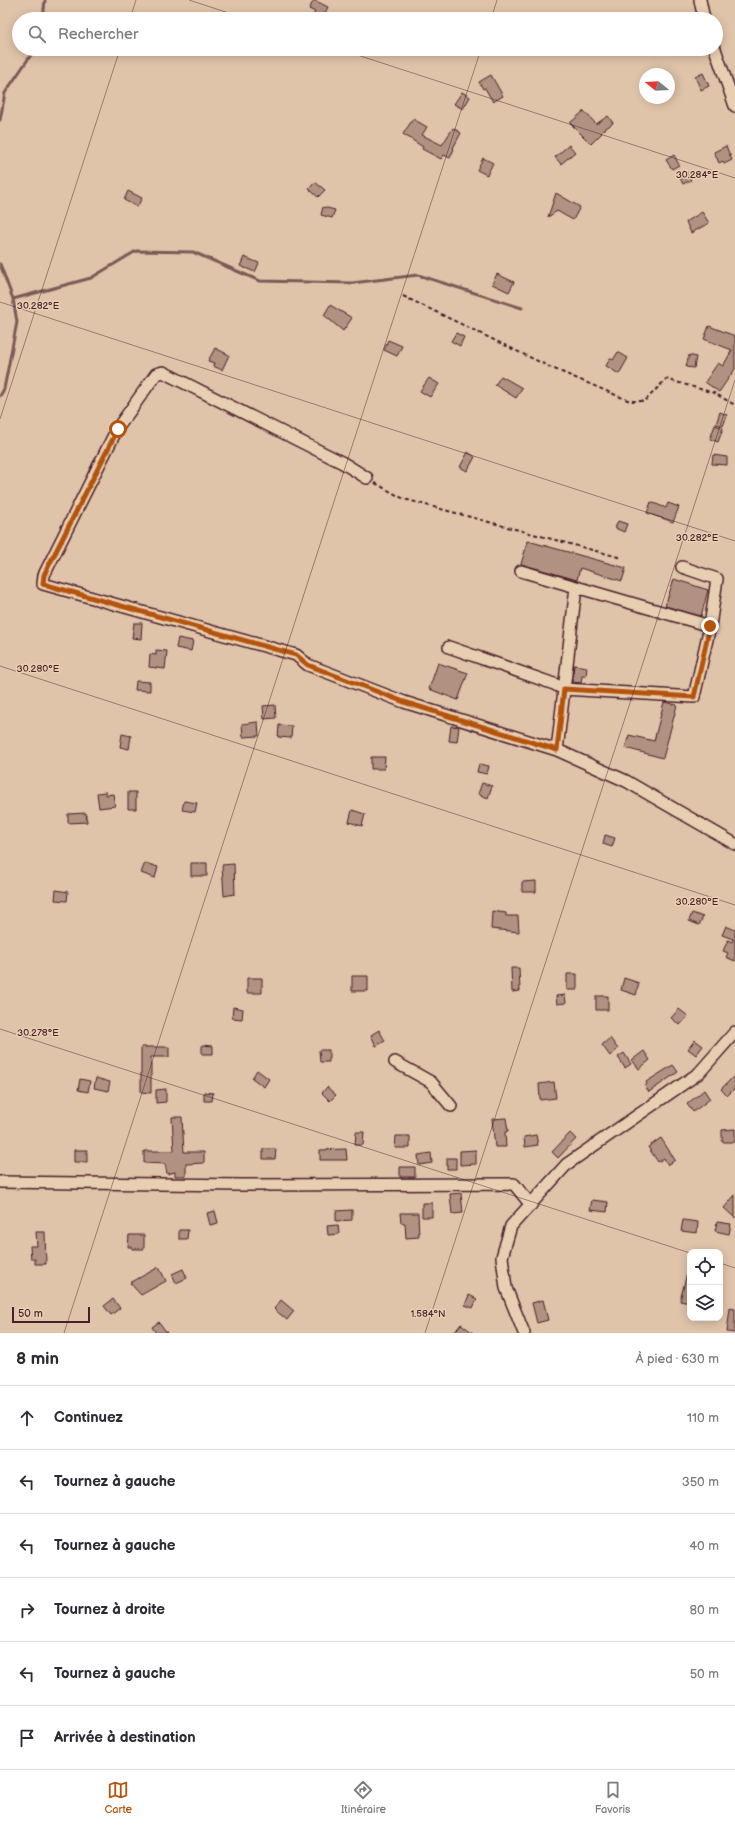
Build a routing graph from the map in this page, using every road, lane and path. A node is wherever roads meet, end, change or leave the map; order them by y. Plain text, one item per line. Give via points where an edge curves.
1 (700, 0) edge
2 (703, 12) edge
3 (717, 56) edge
4 (735, 106) edge
5 (402, 296) dead end
6 (735, 405) edge
7 (367, 478) joint
8 (622, 558) dead end
9 (682, 567) dead end
10 (521, 571) dead end
11 (576, 587) junction
12 (710, 626) junction
13 (450, 647) dead end
14 (564, 689) junction
15 (557, 750) junction
16 (735, 844) edge
17 (735, 1032) edge
18 (395, 1062) dead end
19 (452, 1106) dead end
20 (0, 1182) edge
21 (531, 1205) junction
22 (524, 1333) edge

1 - 2 street
3 - 4 street
5 - 6 path via 552,368 630,401 645,401 666,379 714,393
7 - 8 path via 404,499
7 - 15 street via 343,463 163,372 156,374 118,429 44,575 43,584 296,655 308,665 404,702
9 - 12 street via 717,579
10 - 11 street
11 - 12 street
11 - 14 street
12 - 14 street via 694,697
13 - 14 street
14 - 15 street
15 - 16 street via 626,781
17 - 21 street via 699,1073 568,1164
18 - 19 street via 431,1082
20 - 21 street via 241,1185 514,1184
21 - 22 street via 511,1226 502,1257 506,1288

